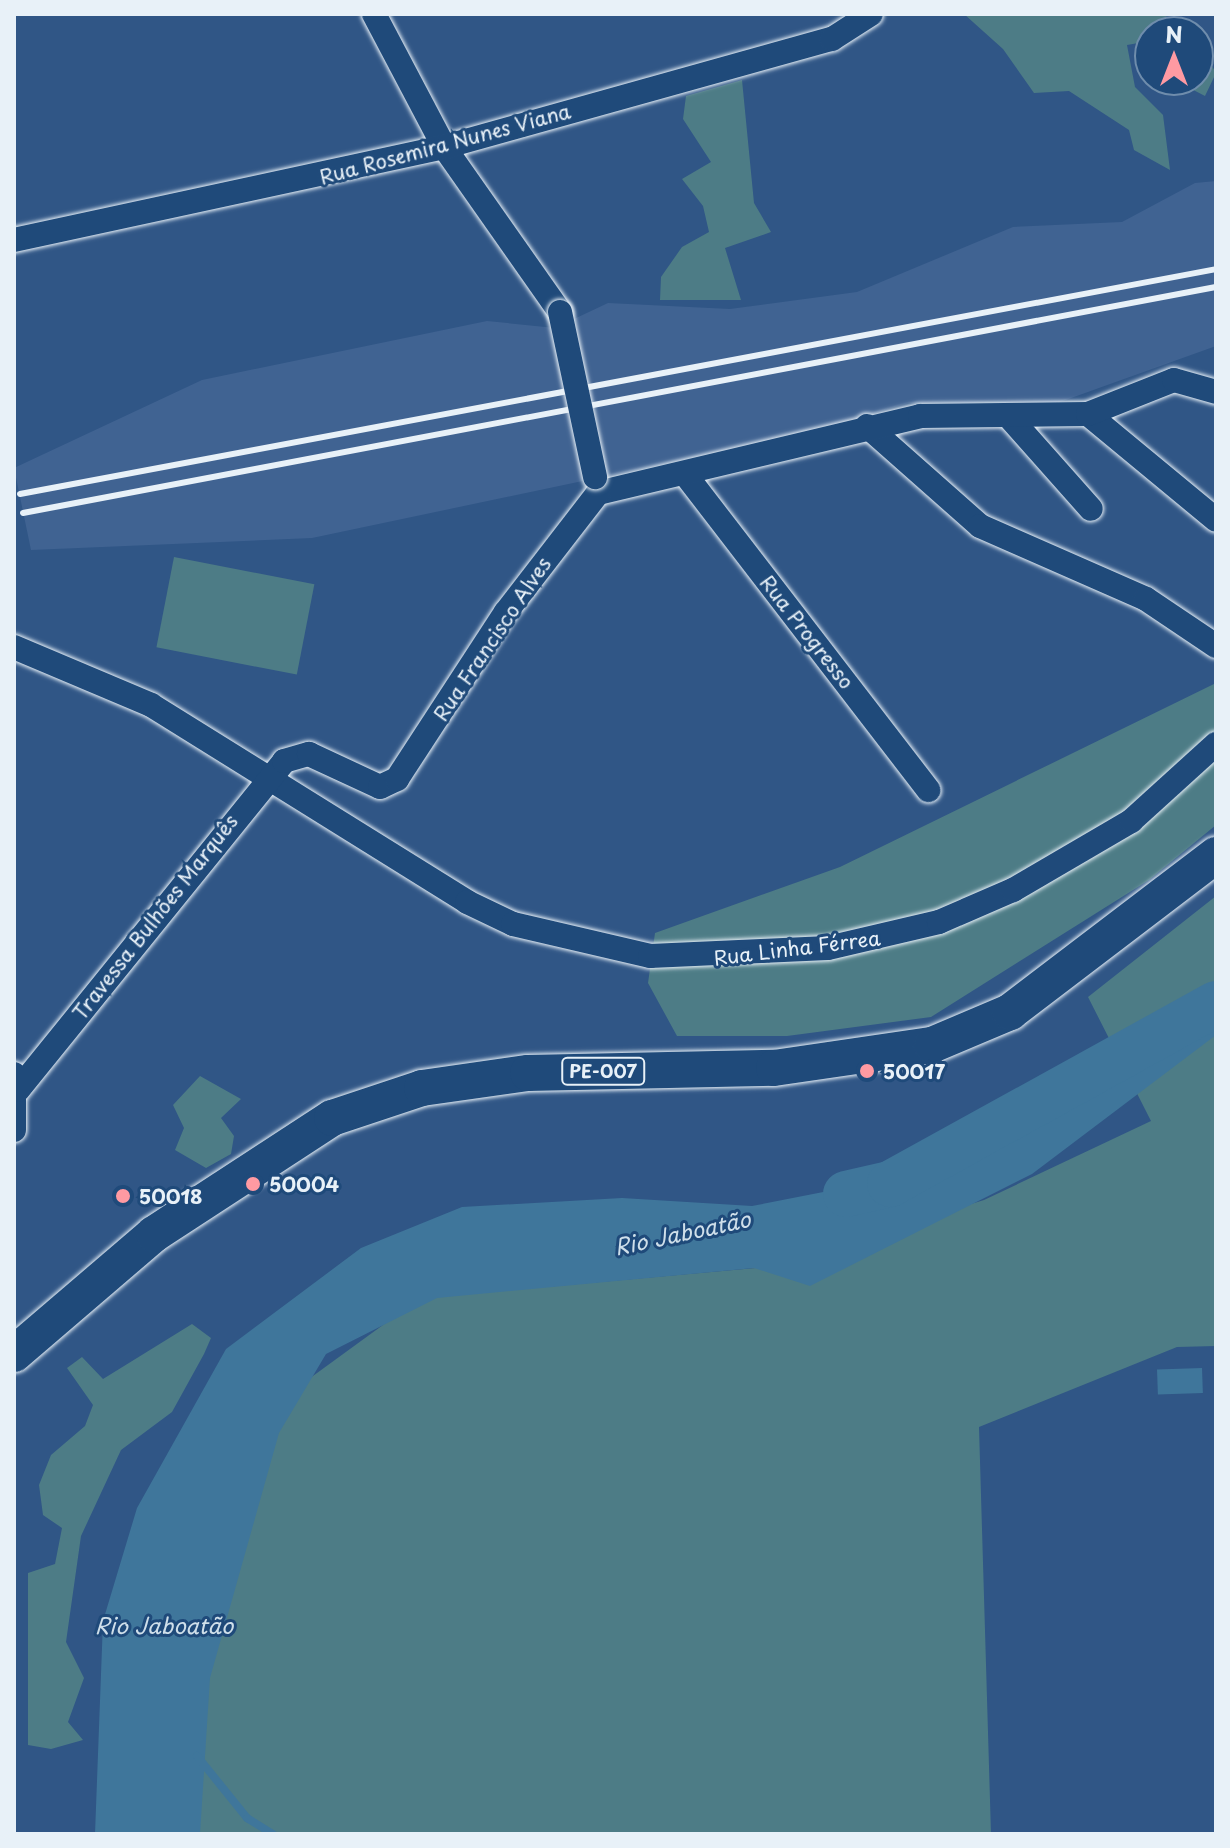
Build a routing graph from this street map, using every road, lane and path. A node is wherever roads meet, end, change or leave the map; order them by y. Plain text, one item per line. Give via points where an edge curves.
1 (374, 14) edge
2 (870, 18) edge
3 (444, 147) junction
4 (14, 240) edge
5 (1216, 392) edge
6 (1088, 414) junction
7 (1011, 419) junction
8 (867, 426) junction
9 (685, 474) junction
10 (597, 485) junction
11 (1091, 509) dead end
12 (1216, 520) edge
13 (1216, 646) edge
14 (14, 647) edge
15 (1216, 744) edge
16 (298, 752) joint
17 (265, 778) junction
18 (928, 790) dead end
19 (1216, 855) edge
20 (16, 1082) edge
21 (14, 1130) edge
22 (14, 1354) edge

1 - 3 street
2 - 3 street, Rua Rosemira Nunes Viana via 832,39
3 - 4 street, Rua Rosemira Nunes Viana via 253,194
3 - 10 street, bridge via 560,312
5 - 6 street via 1185,382 1154,383
6 - 7 street
6 - 12 street
7 - 8 street via 920,416
7 - 11 street
8 - 9 street
8 - 13 street via 980,526 1146,599
9 - 10 street
9 - 18 street, Rua Progresso
10 - 16 street, Rua Francisco Alves via 388,786
14 - 17 street, Rua Linha Férrea via 151,705
15 - 17 street, Rua Linha Férrea via 1131,821 982,904 890,937 709,958 650,956 513,924 405,867
16 - 17 street, Travessa Bulhões Marquês
17 - 20 street, Travessa Bulhões Marquês
19 - 22 main road, PE-007 via 1010,1012 932,1045 774,1068 528,1073 422,1088 332,1118 154,1234
20 - 21 street

